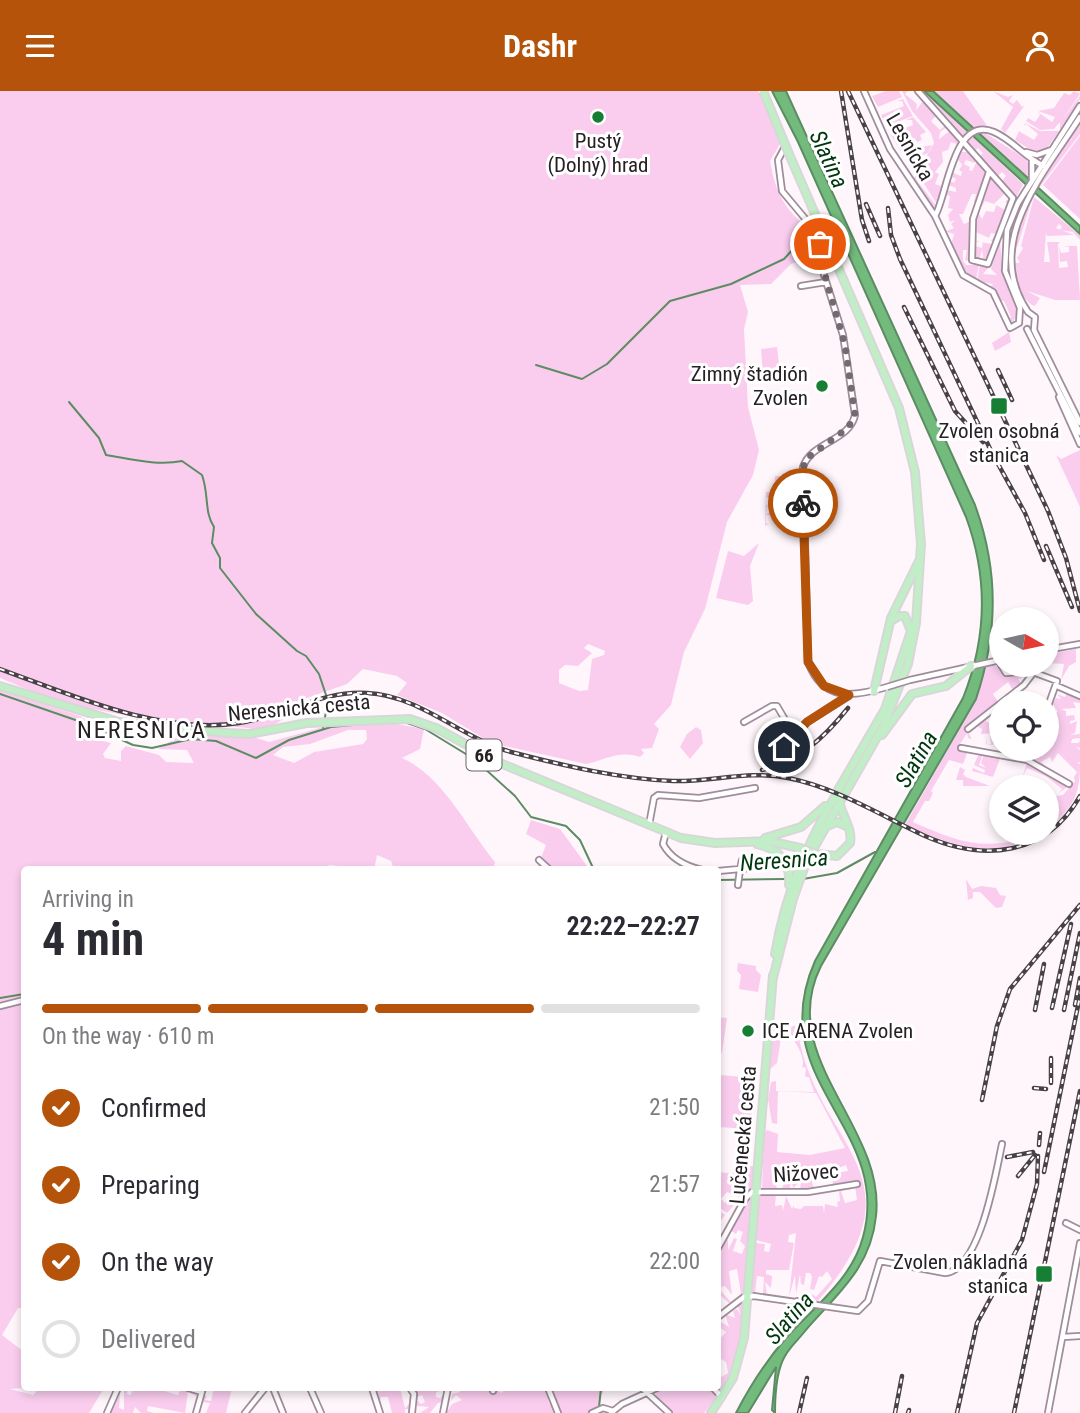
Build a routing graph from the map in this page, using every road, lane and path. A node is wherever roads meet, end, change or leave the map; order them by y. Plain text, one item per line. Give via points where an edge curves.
1 (764, 91) edge
2 (863, 91) edge
3 (918, 91) edge
4 (1080, 106) edge
5 (1080, 117) edge
6 (962, 143) junction
7 (1052, 150) junction
8 (1025, 152) junction
9 (1037, 155) junction
10 (1032, 160) junction
11 (1045, 166) junction
12 (989, 172) junction
13 (1032, 180) junction
14 (935, 216) junction
15 (826, 282) junction
16 (801, 286) dead end
17 (1028, 312) junction
18 (1021, 315) junction
19 (1019, 323) junction
20 (1034, 326) junction
21 (1027, 329) junction
22 (1059, 391) junction
23 (1080, 423) edge
24 (1080, 433) edge
25 (1080, 444) edge
26 (921, 556) junction
27 (916, 610) junction
28 (890, 623) junction
29 (910, 636) junction
30 (1080, 643) edge
31 (1059, 648) edge
32 (989, 662) edge
33 (971, 666) junction
34 (951, 670) junction
35 (905, 672) junction
36 (1030, 677) edge
37 (1046, 677) edge
38 (953, 681) junction
39 (0, 685) edge
40 (1057, 687) junction
41 (874, 691) junction
42 (1055, 691) edge
43 (912, 694) junction
44 (849, 695) junction
45 (1080, 696) edge
46 (744, 722) dead end
47 (968, 729) dead end
48 (794, 735) junction
49 (961, 748) dead end
50 (870, 750) junction
51 (989, 753) edge
52 (764, 758) dead end
53 (1030, 761) edge
54 (1069, 784) dead end
55 (755, 788) dead end
56 (840, 788) junction
57 (839, 799) junction
58 (649, 825) junction
59 (849, 828) junction
60 (822, 829) junction
61 (666, 832) junction
62 (748, 842) junction
63 (539, 860) dead end
64 (546, 866) edge
65 (690, 866) edge
66 (721, 871) edge
67 (740, 871) junction
68 (795, 874) junction
69 (738, 885) dead end
70 (21, 1001) edge
71 (0, 1006) edge
72 (1002, 1144) dead end
73 (857, 1184) dead end
74 (756, 1191) junction
75 (1066, 1223) dead end
76 (1080, 1230) edge
77 (721, 1242) edge
78 (1080, 1243) edge
79 (1071, 1291) junction
80 (1080, 1293) edge
81 (748, 1297) junction
82 (797, 1301) junction
83 (721, 1315) edge
84 (1063, 1336) junction
85 (1080, 1336) edge
86 (780, 1339) dead end
87 (117, 1391) edge
88 (202, 1391) edge
89 (263, 1391) edge
90 (274, 1391) edge
91 (311, 1391) edge
92 (373, 1391) edge
93 (412, 1391) edge
94 (447, 1391) edge
95 (549, 1391) edge
96 (646, 1391) edge
97 (653, 1391) edge
98 (716, 1391) edge
99 (649, 1394) junction
100 (722, 1398) junction
101 (612, 1412) edge
102 (107, 1413) edge
103 (196, 1413) edge
104 (245, 1413) edge
105 (283, 1413) edge
106 (321, 1413) edge
107 (380, 1413) edge
108 (412, 1413) edge
109 (443, 1413) edge
110 (558, 1413) edge
111 (592, 1413) edge
112 (668, 1413) edge
113 (711, 1413) edge
114 (1048, 1413) edge

1 - 15 street via 787,143 778,160 782,191 813,228
1 - 26 main road, bridge via 901,415 917,483
2 - 14 street, Lesnícka via 890,149
3 - 6 street
4 - 7 street
5 - 11 street
6 - 8 street via 978,131 993,131
6 - 12 street
6 - 14 street, Lesnícka
7 - 9 street
7 - 11 street
8 - 9 street
8 - 10 street
9 - 11 street
10 - 11 street
10 - 13 street
11 - 13 street
11 - 17 street via 1015,226 1010,254 1016,289
12 - 12 street via 971,239 972,260 988,264 1013,198
13 - 18 street via 1011,217 1004,248 1007,280
14 - 19 street, Lesnícka via 961,272 993,292 1010,328
15 - 16 street
15 - 44 street via 843,335 855,415 850,426 810,454 803,467 807,656 824,686
17 - 18 street
17 - 20 street via 1035,317
18 - 19 street
19 - 21 street
20 - 21 street
20 - 23 street
21 - 22 street
22 - 24 street
22 - 25 street
26 - 27 main road
26 - 28 main road
27 - 29 main road
27 - 35 main road via 913,648
28 - 29 main road via 898,615 907,617
28 - 41 main road
29 - 56 main road via 885,709
30 - 31 street
32 - 33 street
33 - 34 street
33 - 38 main road
34 - 38 main road
34 - 41 street, bridge
35 - 43 main road
35 - 50 main road
36 - 47 street
37 - 40 street
38 - 43 main road
39 - 58 main road, Neresnická cesta / 66 via 88,714 153,727 249,734 307,723 392,717 416,720 494,760
40 - 42 street
40 - 45 street
41 - 44 street
43 - 50 main road
44 - 48 street
46 - 48 street via 777,706
48 - 52 street via 779,753
49 - 51 street
50 - 57 main road, Lučenecká cesta
53 - 54 street
55 - 58 street via 699,798 658,795
56 - 62 main road via 817,816 801,827
56 - 68 main road, Lučenecká cesta
57 - 59 main road
57 - 60 main road, Lučenecká cesta
58 - 61 main road, Neresnická cesta / 66
59 - 60 main road via 837,822
59 - 62 main road, 66, bridge via 851,841 834,857 775,842
60 - 68 main road, Lučenecká cesta
61 - 62 main road, Neresnická cesta / 66 via 695,842
61 - 65 street via 662,841 670,855
62 - 68 main road via 777,851
63 - 64 street
66 - 67 street
67 - 67 street via 744,857 751,857 754,863
67 - 69 street
68 - 74 main road, Lučenecká cesta via 773,978
70 - 71 street
72 - 82 street via 982,1226 958,1269 947,1273 880,1261 865,1307 856,1311
73 - 74 street, Nižovec via 808,1192
74 - 77 street via 745,1199
74 - 81 main road, Lučenecká cesta
75 - 76 street
78 - 79 street
79 - 80 street
79 - 84 street
81 - 82 street
81 - 83 street
81 - 100 main road, Lučenecká cesta via 740,1356
82 - 86 street via 801,1315
84 - 85 street
84 - 114 street
87 - 102 street
88 - 103 street
89 - 104 street
90 - 105 street
91 - 106 street
92 - 107 street
93 - 108 street
94 - 109 street
95 - 110 street
96 - 99 street
97 - 99 street
98 - 100 street
99 - 101 street
99 - 112 street
100 - 113 main road, Lučenecká cesta
101 - 111 street via 603,1408

